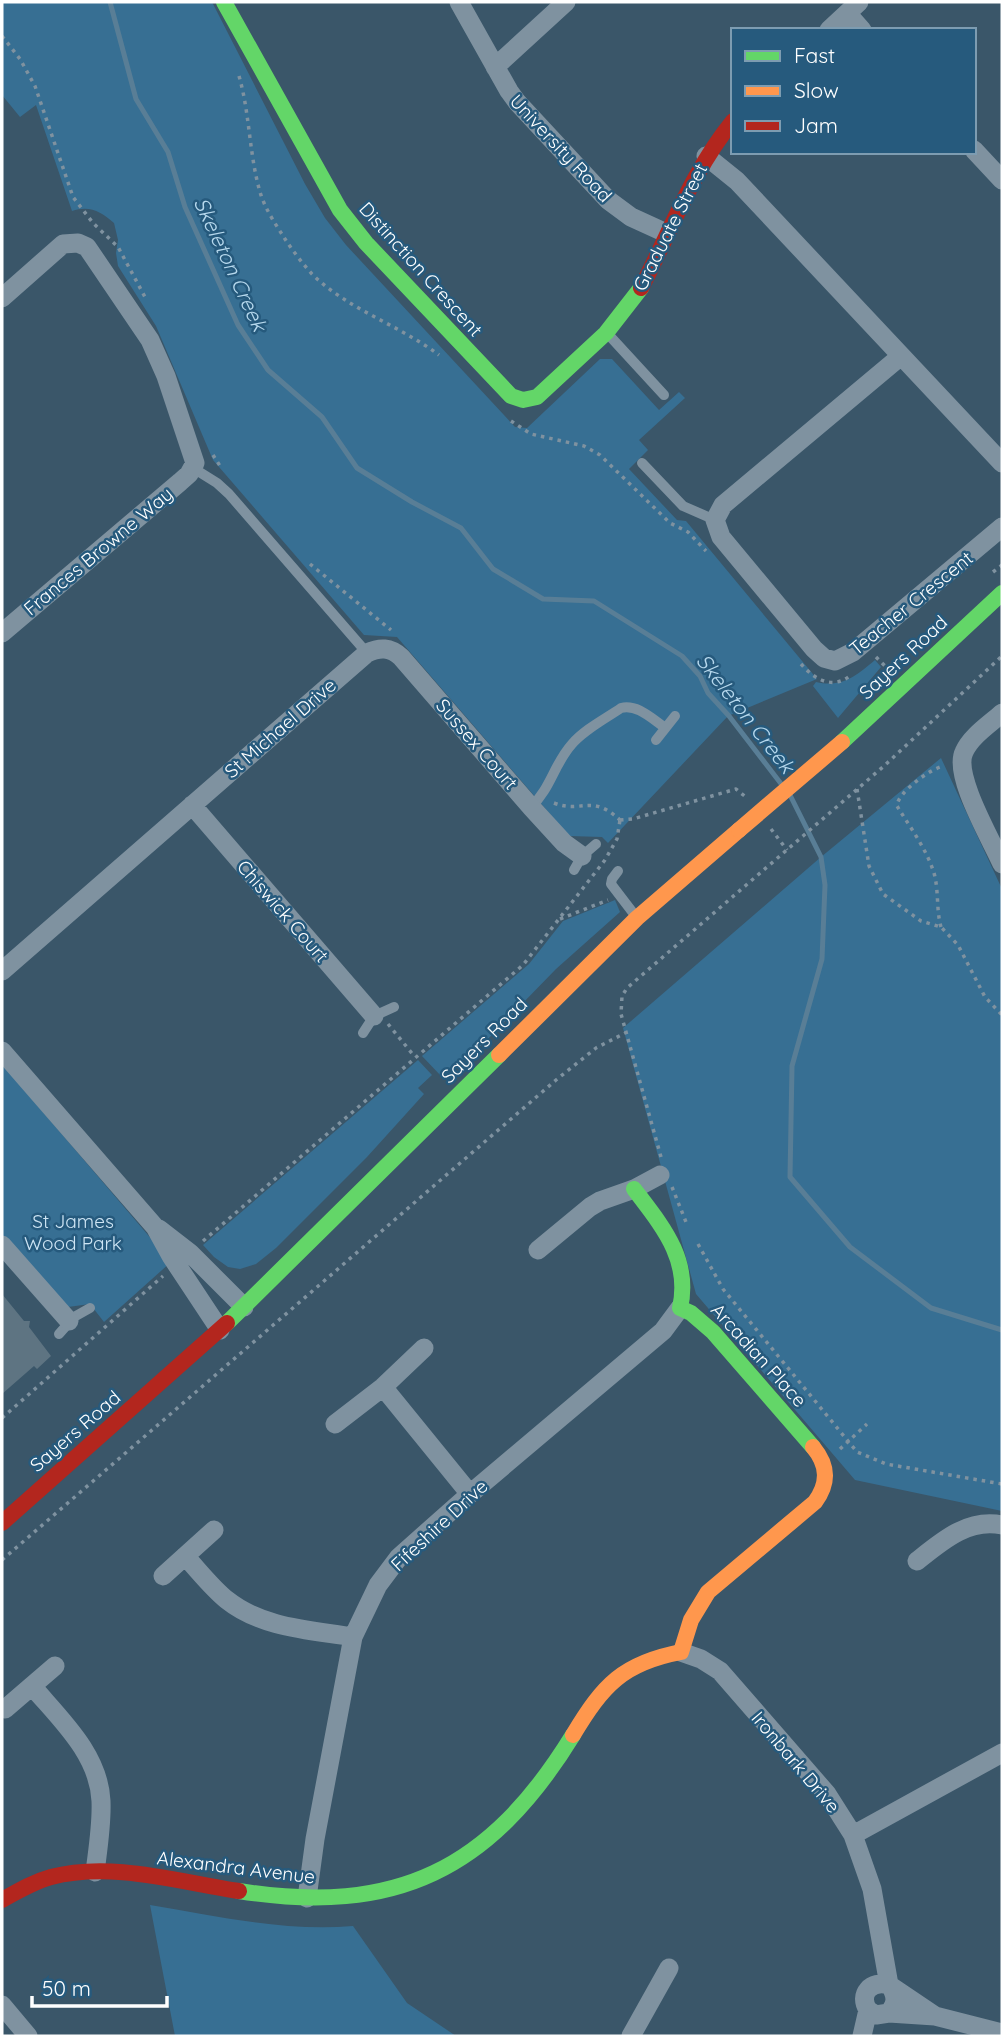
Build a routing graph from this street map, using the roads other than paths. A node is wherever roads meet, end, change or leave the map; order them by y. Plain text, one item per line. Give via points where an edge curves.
1 (224, 2) edge
2 (459, 2) edge
3 (566, 2) edge
4 (853, 8) edge
5 (831, 28) edge
6 (861, 28) edge
7 (495, 67) junction
8 (731, 124) edge
9 (976, 152) edge
10 (706, 156) junction
11 (1002, 180) edge
12 (666, 233) junction
13 (2, 298) edge
14 (607, 332) junction
15 (901, 356) junction
16 (664, 395) dead end
17 (524, 401) joint
18 (642, 463) dead end
19 (1002, 463) edge
20 (193, 468) junction
21 (715, 520) junction
22 (1002, 527) edge
23 (1002, 593) edge
24 (2, 633) edge
25 (367, 653) junction
26 (1002, 713) edge
27 (675, 716) dead end
28 (664, 727) junction
29 (656, 740) dead end
30 (192, 805) junction
31 (531, 807) junction
32 (584, 856) dead end
33 (1002, 864) edge
34 (618, 871) dead end
35 (637, 918) junction
36 (2, 971) edge
37 (394, 1007) dead end
38 (372, 1021) joint
39 (2, 1051) edge
40 (664, 1172) road end
41 (634, 1189) junction
42 (2, 1244) edge
43 (538, 1250) dead end
44 (183, 1259) junction
45 (244, 1307) junction
46 (90, 1308) dead end
47 (680, 1308) junction
48 (64, 1327) joint
49 (220, 1330) junction
50 (424, 1348) dead end
51 (383, 1387) junction
52 (335, 1424) dead end
53 (470, 1494) junction
54 (2, 1523) edge
55 (1002, 1525) edge
56 (214, 1530) dead end
57 (185, 1556) junction
58 (917, 1561) dead end
59 (163, 1576) dead end
60 (353, 1637) junction
61 (681, 1652) junction
62 (55, 1666) dead end
63 (32, 1686) junction
64 (5, 1709) dead end
65 (1002, 1753) edge
66 (853, 1835) junction
67 (95, 1872) junction
68 (307, 1898) junction
69 (2, 1900) edge
70 (669, 1968) dead end
71 (884, 1986) junction
72 (2, 2005) edge
73 (880, 2013) junction
74 (935, 2016) junction
75 (1002, 2033) edge
76 (28, 2036) edge
77 (631, 2036) edge
78 (862, 2036) edge
79 (871, 2036) edge

1 - 17 street, Distinction Crescent via 346,218 503,390
2 - 7 street, University Road
3 - 7 street
4 - 5 street
4 - 6 street
7 - 12 street, University Road via 517,102 608,200
8 - 10 street, Graduate Street
9 - 11 street
10 - 12 street, Graduate Street
10 - 15 street via 737,181
12 - 14 street, Graduate Street via 641,287
13 - 20 street via 64,243 87,247 150,340 195,456
14 - 16 lane
14 - 17 street, Graduate Street via 537,397
15 - 19 street
15 - 21 street via 732,498
18 - 21 lane via 683,506
20 - 24 street, Frances Browne Way
20 - 25 lane via 229,494
21 - 22 street, Teacher Crescent via 721,537 814,649 835,661 853,652
23 - 35 street, Sayers Road, bridge via 842,742
25 - 30 street, St Michael Drive
25 - 31 street, Sussex Court via 384,648 401,657
26 - 33 street via 966,748 960,764
27 - 28 lane
28 - 29 lane
28 - 31 lane via 629,706 621,708 572,743 543,796
30 - 36 street, St Michael Drive
30 - 38 street, Chiswick Court
31 - 32 street, Sussex Court via 564,843
34 - 35 lane via 611,884
35 - 45 street, Sayers Road
37 - 38 lane
39 - 44 street
40 - 41 street
41 - 43 street via 590,1207
41 - 47 street, Arcadian Place via 664,1229 679,1262
42 - 48 street
44 - 45 street
44 - 49 street
45 - 49 street, Sayers Road
46 - 48 lane
47 - 53 street, Fifeshire Drive via 663,1331
47 - 61 street, Arcadian Place via 713,1332 817,1452 826,1470 825,1489 815,1502 708,1592 687,1626
49 - 54 street, Sayers Road
50 - 51 street
51 - 52 street
51 - 53 street
53 - 60 street, Fifeshire Drive via 399,1557 378,1585
55 - 58 street via 961,1529
56 - 57 street
57 - 59 street
57 - 60 street via 225,1599 244,1612 274,1624
60 - 68 street, Fifeshire Drive
61 - 66 street, Ironbark Drive via 720,1671 827,1794
61 - 68 street, Alexandra Avenue via 642,1659 611,1683 580,1720 540,1785 472,1851 432,1873 377,1892 351,1898
62 - 63 street
63 - 64 street
63 - 67 street via 84,1748 95,1772 101,1810
65 - 66 street
66 - 71 street, Ironbark Drive via 872,1889
67 - 68 street, Alexandra Avenue
67 - 69 street, Alexandra Avenue via 38,1881
70 - 77 street
71 - 73 street via 896,1996 895,2005
71 - 73 street via 864,1997
71 - 74 street
72 - 76 street
73 - 74 street
73 - 78 street
73 - 79 street
74 - 75 street

